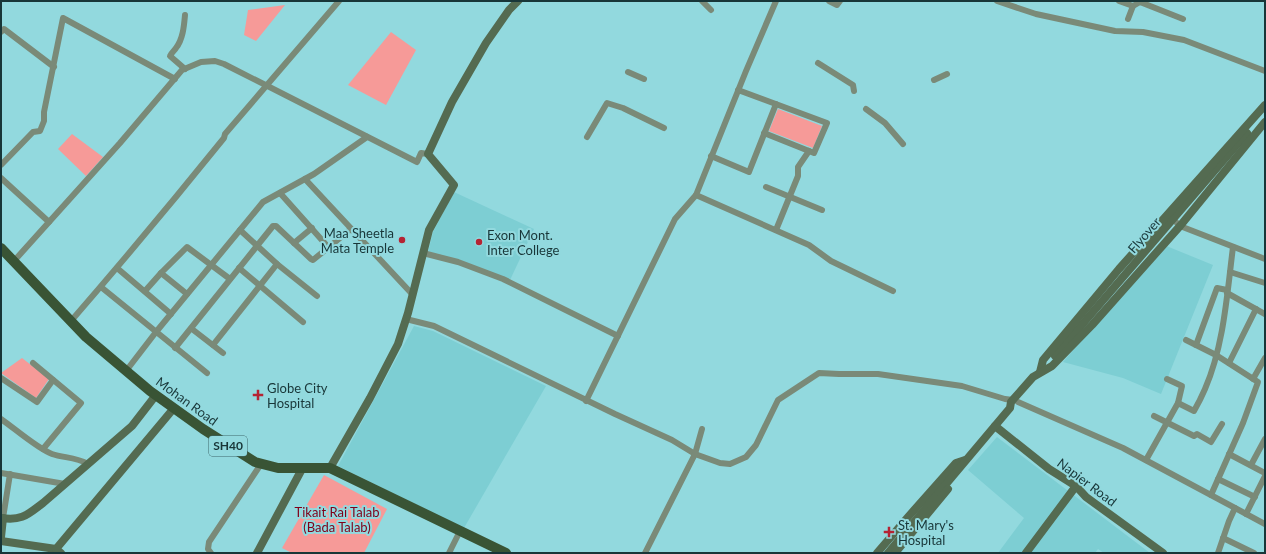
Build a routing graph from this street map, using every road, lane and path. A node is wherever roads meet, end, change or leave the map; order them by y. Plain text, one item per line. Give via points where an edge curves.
1 (338, 1) edge
2 (518, 1) edge
3 (702, 1) edge
4 (776, 1) edge
5 (829, 1) edge
6 (840, 1) edge
7 (997, 1) edge
8 (1119, 1) edge
9 (1015, 4) edge
10 (1133, 6) junction
11 (711, 10) dead end
12 (185, 15) dead end
13 (1128, 19) dead end
14 (1183, 19) dead end
15 (1, 32) edge
16 (818, 63) dead end
17 (54, 67) junction
18 (185, 69) junction
19 (1265, 71) edge
20 (628, 72) dead end
21 (947, 74) dead end
22 (175, 79) junction
23 (644, 79) dead end
24 (934, 80) dead end
25 (267, 86) junction
26 (738, 90) junction
27 (854, 91) dead end
28 (776, 104) junction
29 (1265, 105) edge
30 (866, 109) dead end
31 (1265, 113) edge
32 (1265, 122) edge
33 (664, 128) dead end
34 (764, 133) junction
35 (367, 137) junction
36 (587, 137) dead end
37 (903, 144) dead end
38 (809, 151) junction
39 (428, 154) junction
40 (711, 156) junction
41 (1, 165) edge
42 (1, 178) edge
43 (304, 179) junction
44 (766, 187) dead end
45 (280, 193) junction
46 (696, 195) junction
47 (790, 197) junction
48 (822, 210) dead end
49 (1168, 214) junction
50 (49, 222) junction
51 (1180, 226) junction
52 (312, 228) junction
53 (351, 229) junction
54 (240, 230) junction
55 (776, 230) junction
56 (294, 243) junction
57 (258, 246) junction
58 (1233, 247) junction
59 (1, 248) edge
60 (329, 248) junction
61 (423, 253) junction
62 (1265, 259) edge
63 (14, 261) junction
64 (277, 264) junction
65 (212, 265) junction
66 (117, 268) junction
67 (239, 268) junction
68 (1230, 272) junction
69 (161, 273) junction
70 (230, 280) junction
71 (1265, 283) edge
72 (260, 286) junction
73 (101, 287) junction
74 (145, 291) junction
75 (893, 291) dead end
76 (1227, 292) junction
77 (187, 294) junction
78 (412, 295) junction
79 (317, 296) dead end
80 (1256, 309) junction
81 (171, 314) junction
82 (1265, 314) edge
83 (406, 319) junction
84 (71, 321) junction
85 (303, 322) dead end
86 (192, 328) junction
87 (156, 332) junction
88 (618, 336) junction
89 (1186, 340) dead end
90 (213, 345) junction
91 (1196, 345) junction
92 (175, 348) junction
93 (223, 353) dead end
94 (1216, 355) junction
95 (1265, 358) edge
96 (33, 362) dead end
97 (1229, 363) junction
98 (126, 371) junction
99 (207, 373) dead end
100 (1039, 374) junction
101 (1, 378) edge
102 (1167, 379) dead end
103 (1253, 379) junction
104 (53, 380) junction
105 (156, 395) junction
106 (586, 400) junction
107 (1016, 401) junction
108 (1178, 403) junction
109 (174, 408) junction
110 (1154, 416) dead end
111 (1, 418) edge
112 (1167, 422) junction
113 (1222, 424) dead end
114 (997, 427) junction
115 (702, 429) dead end
116 (1265, 440) edge
117 (43, 449) junction
118 (695, 454) junction
119 (1229, 454) junction
120 (966, 460) junction
121 (1146, 460) junction
122 (88, 464) junction
123 (261, 464) junction
124 (1251, 465) junction
125 (330, 468) junction
126 (302, 469) junction
127 (1, 473) edge
128 (10, 474) junction
129 (1265, 474) edge
130 (1218, 479) junction
131 (65, 484) junction
132 (1076, 486) junction
133 (1211, 495) junction
134 (1254, 497) junction
135 (1235, 508) junction
136 (1246, 514) junction
137 (2, 518) edge
138 (1265, 524) edge
139 (460, 531) junction
140 (1, 537) edge
141 (1223, 538) junction
142 (1, 541) edge
143 (58, 551) edge
144 (211, 553) edge
145 (257, 553) edge
146 (449, 553) edge
147 (506, 553) edge
148 (645, 553) edge
149 (877, 553) edge
150 (888, 553) edge
151 (895, 553) edge
152 (1026, 553) edge
153 (1163, 553) edge
154 (1167, 553) edge
155 (1218, 553) edge
156 (1254, 553) edge

1 - 25 street
2 - 39 main road via 482,50 452,102
3 - 11 street
4 - 26 street
5 - 6 street via 838,5
7 - 9 street
8 - 10 street
9 - 19 street via 1036,14 1115,31 1143,32 1184,40
10 - 13 street
10 - 14 street via 1140,2
12 - 18 street via 181,40 170,56
15 - 17 street via 4,29
16 - 27 street via 853,85
17 - 22 street via 64,18
17 - 41 street via 40,131 33,132
18 - 22 street
18 - 25 street via 201,62 215,61
20 - 23 street
21 - 24 street
22 - 50 street
25 - 35 street
25 - 66 street
26 - 28 street
26 - 40 street
28 - 34 street
28 - 38 street via 827,123 814,153
29 - 49 main road
30 - 37 street via 885,123
31 - 100 main road, Flyover
32 - 51 main road
33 - 36 street via 607,102
34 - 38 street
34 - 40 street via 749,172
35 - 39 street via 417,162 421,153
35 - 43 street
38 - 47 street via 798,167 798,176
39 - 61 main road via 454,185 429,230
40 - 46 street
42 - 50 street
43 - 45 street
43 - 53 street
44 - 47 street
45 - 52 street
45 - 54 street via 263,202
46 - 55 street
46 - 88 street via 675,219
47 - 48 street
47 - 55 street
49 - 51 street
49 - 100 main road via 1043,360
50 - 63 street
51 - 58 street
51 - 100 main road via 1092,325 1052,366
52 - 56 street
52 - 60 street
53 - 60 street
53 - 78 street
54 - 57 street
54 - 65 street
55 - 75 street via 809,245 831,261
56 - 57 street via 275,226
56 - 60 street via 312,260
57 - 64 street
57 - 67 street
58 - 62 street
58 - 68 street
59 - 63 main road, Mohan Road / SH40
61 - 78 main road
61 - 88 street via 458,262 503,279
63 - 84 main road, Mohan Road / SH40
64 - 72 street
64 - 79 street
65 - 69 street via 187,247
65 - 70 street
65 - 77 street
66 - 73 street
66 - 74 street
67 - 70 street
67 - 72 street
68 - 71 street
68 - 76 street
69 - 74 street
69 - 77 street
70 - 86 street
72 - 85 street
72 - 90 street
73 - 84 street
73 - 87 street
74 - 81 street
76 - 80 street
76 - 91 street via 1217,288
76 - 94 street
77 - 81 street
78 - 83 main road
80 - 82 street
80 - 97 street
81 - 87 street
83 - 106 street via 434,326
83 - 125 main road via 398,344
84 - 98 main road, Mohan Road / SH40
86 - 90 street
86 - 92 street
87 - 92 street
87 - 98 street
88 - 106 street
89 - 91 street
90 - 93 street
91 - 94 street
92 - 99 street
94 - 97 street
94 - 108 street via 1194,411
95 - 103 street
96 - 104 street
97 - 103 street
98 - 105 main road, Mohan Road / SH40
100 - 107 main road
101 - 104 street via 37,402
102 - 108 street via 1182,386
103 - 119 street via 1258,382
104 - 117 street via 81,403
105 - 109 main road, Mohan Road / SH40
105 - 122 main road via 132,426
106 - 118 street via 672,440
107 - 114 main road via 1016,405 1010,408
107 - 118 street via 958,385 878,374 820,373 778,400 756,445 746,456 726,464
107 - 121 street
108 - 112 street
109 - 123 main road, Mohan Road / SH40 via 254,462
109 - 143 main road
110 - 112 street
111 - 117 street
112 - 113 street via 1211,442
112 - 121 street
114 - 120 main road
114 - 132 main road, Napier Road
115 - 118 street
116 - 124 street
117 - 122 street
118 - 148 street
119 - 124 street
119 - 130 street
120 - 149 main road via 956,463
120 - 150 main road
120 - 151 main road via 964,469
121 - 133 street
122 - 131 main road
123 - 126 main road, Mohan Road / SH40
123 - 144 street via 209,542 208,549
124 - 129 street
125 - 126 main road, Mohan Road / SH40
125 - 139 main road, Mohan Road / SH40
126 - 145 main road
127 - 128 street
128 - 131 street
128 - 137 street
129 - 134 street
130 - 133 street
130 - 134 street
131 - 137 main road via 27,515 17,519
132 - 152 main road
132 - 153 main road, Napier Road via 1086,497
132 - 154 main road via 1088,491
133 - 135 street
134 - 136 street
135 - 136 street
135 - 141 street
136 - 138 street
137 - 140 main road
139 - 146 street
139 - 147 main road, Mohan Road / SH40
141 - 155 street
141 - 156 street
142 - 143 main road

